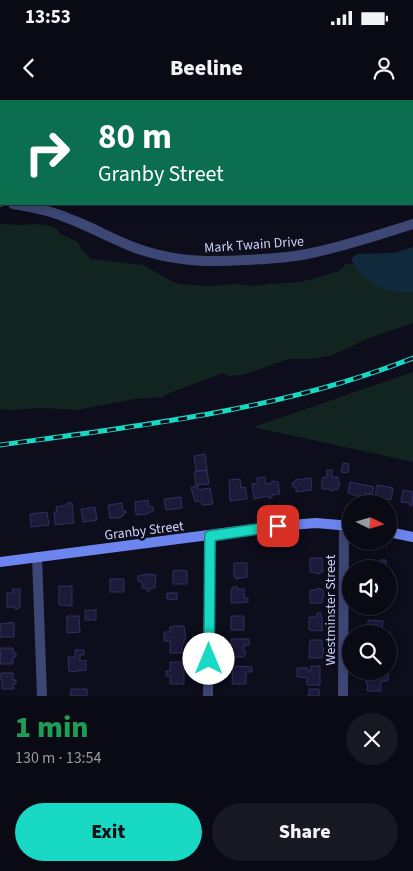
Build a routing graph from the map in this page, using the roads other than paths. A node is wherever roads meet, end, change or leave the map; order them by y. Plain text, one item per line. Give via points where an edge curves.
1 (18, 205) edge
2 (413, 224) edge
3 (342, 525) edge
4 (398, 534) edge
5 (210, 536) junction
6 (413, 537) edge
7 (347, 550) edge
8 (37, 557) junction
9 (0, 562) edge
10 (42, 696) edge
11 (208, 696) edge
12 (344, 696) edge

1 - 2 street, Mark Twain Drive via 72,219 148,252 202,262 305,254
3 - 5 main road, Granby Street via 278,526
4 - 6 main road
5 - 8 main road, Granby Street
5 - 11 street
7 - 12 street, Westminster Street
8 - 9 main road, Granby Street
8 - 10 street

